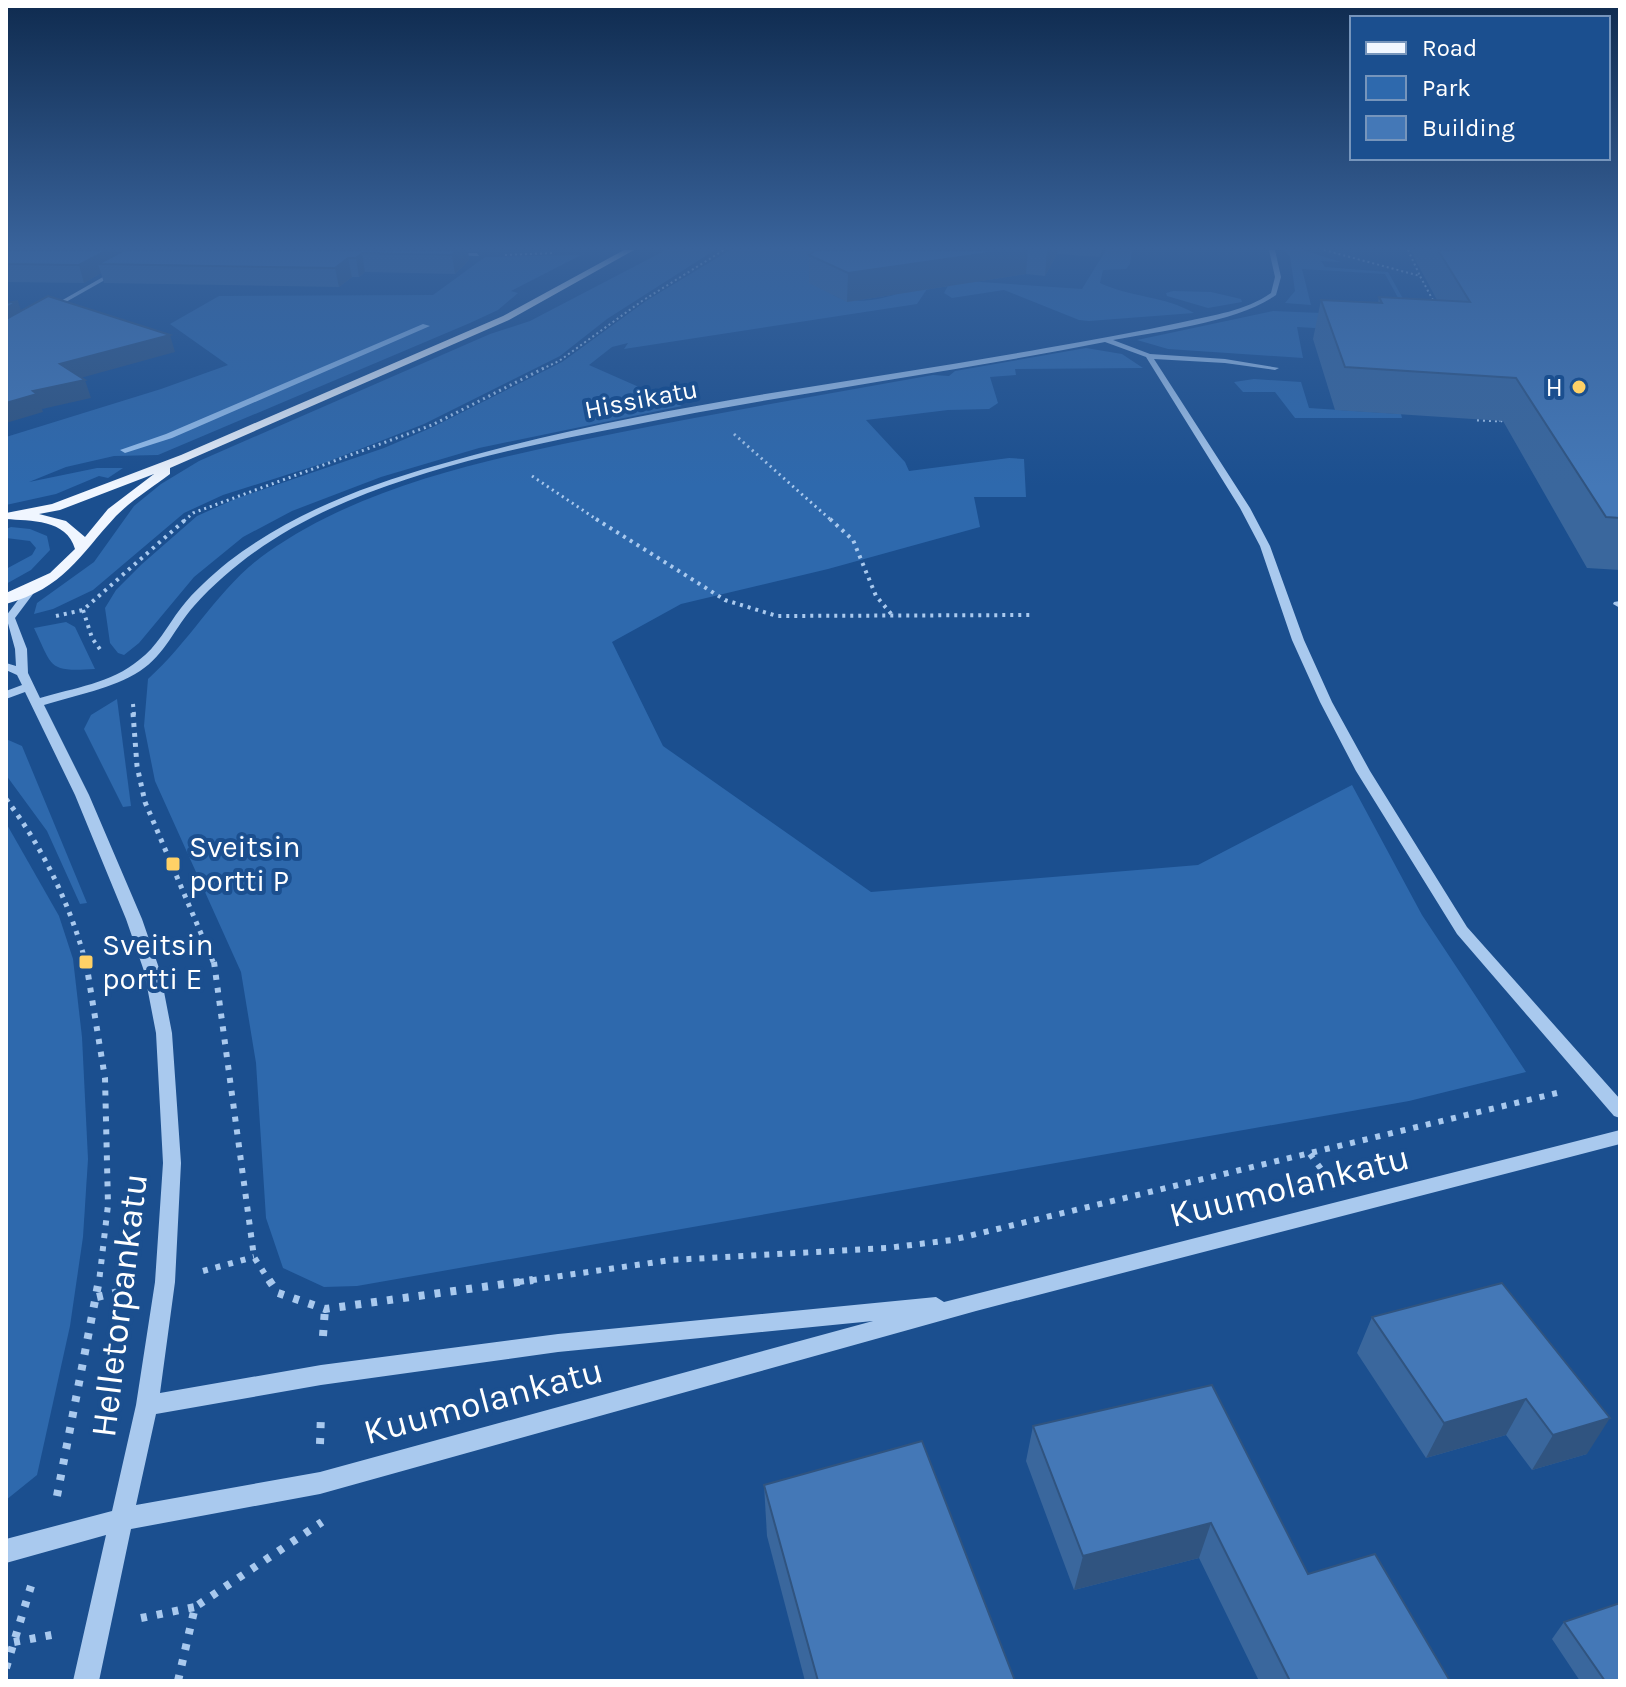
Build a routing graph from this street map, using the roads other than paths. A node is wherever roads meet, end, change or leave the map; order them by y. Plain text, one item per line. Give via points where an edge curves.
1 (481, 329) edge
2 (1153, 329) edge
3 (1103, 338) junction
4 (1149, 356) junction
5 (1275, 368) dead end
6 (185, 458) junction
7 (8, 516) edge
8 (81, 548) junction
9 (31, 590) junction
10 (6, 599) edge
11 (19, 675) edge
12 (6, 695) edge
13 (38, 703) junction
14 (1620, 1111) edge
15 (1620, 1137) edge
16 (976, 1302) junction
17 (147, 1405) junction
18 (124, 1519) junction
19 (6, 1551) edge
20 (86, 1681) edge

1 - 6 main road
2 - 3 street, Hissikatu
3 - 4 street
3 - 13 street, Hissikatu via 708,408 499,451 373,488 288,525 249,549 186,608 144,663
4 - 5 street
4 - 14 street via 1251,517 1313,675 1413,853 1462,930
6 - 7 main road via 55,507
6 - 8 main road via 113,512
7 - 8 main road via 64,525 81,538
8 - 9 main road via 55,576
9 - 10 main road
9 - 11 street, Helletorpankatu via 10,618 21,649
11 - 12 street
11 - 13 street, Helletorpankatu
13 - 17 street, Helletorpankatu via 134,919 152,971 164,1033 172,1163 165,1282
15 - 16 street, Kuumolankatu
16 - 17 street, Kuumolankatu via 558,1343
16 - 18 street, Kuumolankatu via 320,1483
17 - 18 street, Helletorpankatu
18 - 19 street, Kuumolankatu
18 - 20 street, Helletorpankatu

